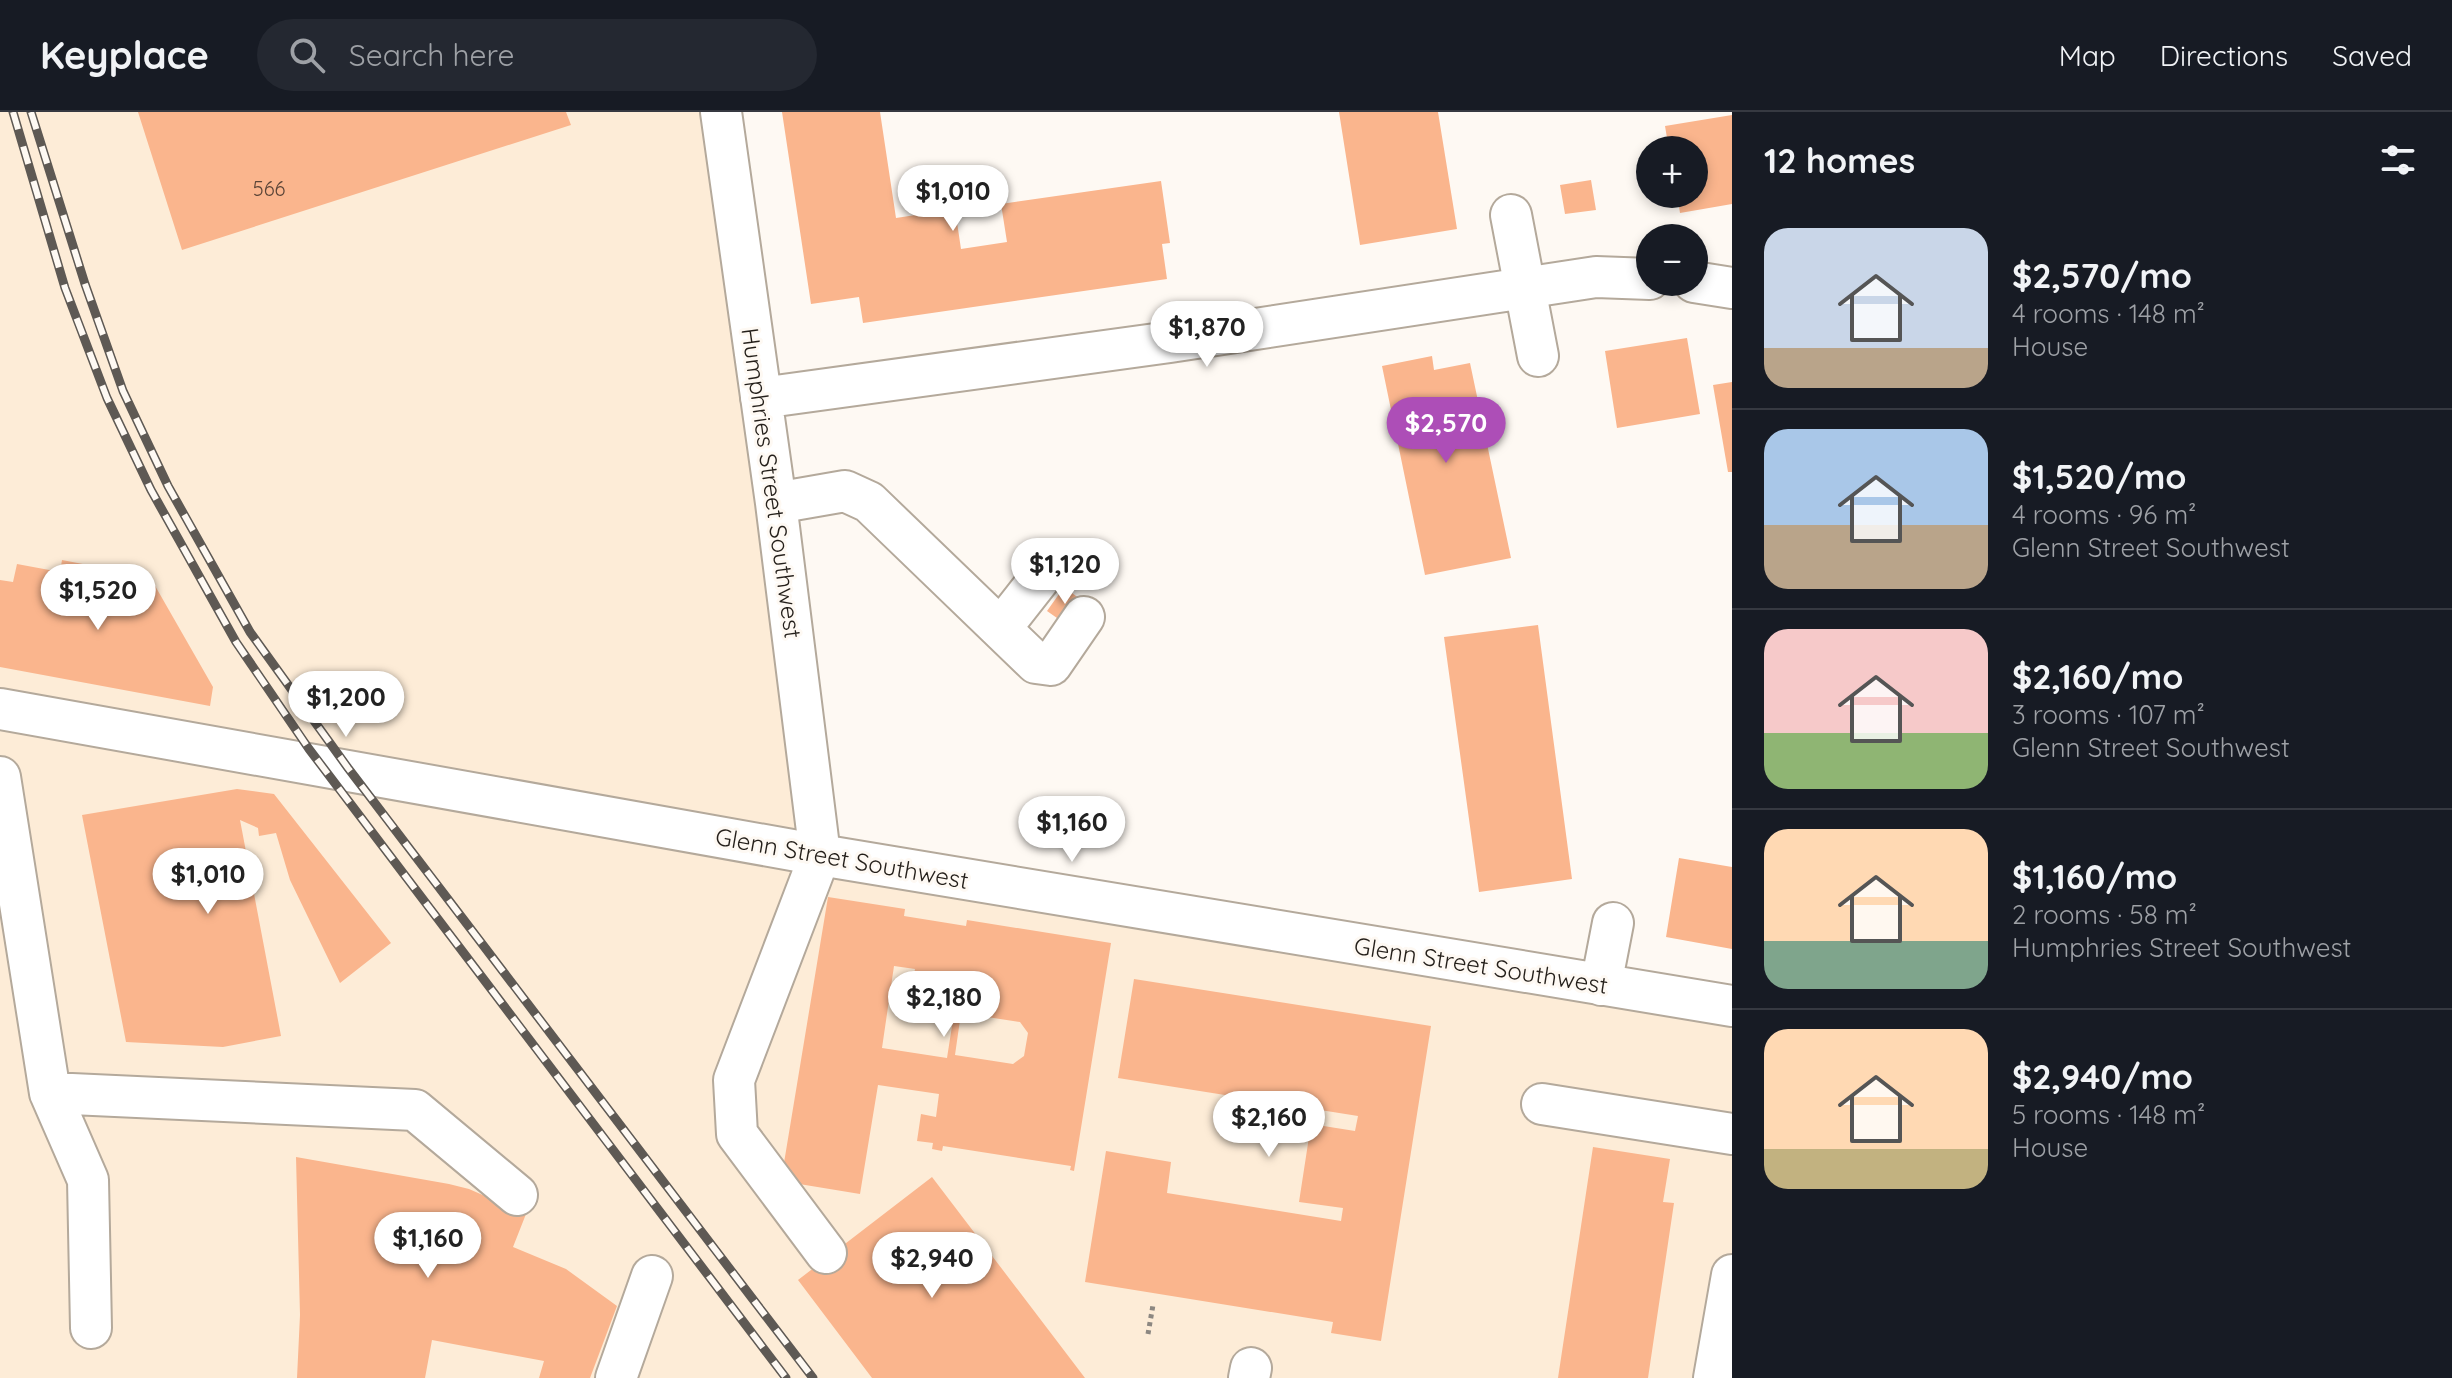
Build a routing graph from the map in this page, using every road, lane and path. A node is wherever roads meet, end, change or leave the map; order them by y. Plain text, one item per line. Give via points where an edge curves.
1 (721, 112) edge
2 (1511, 215) dead end
3 (1636, 278) edge
4 (1708, 284) edge
5 (1526, 288) junction
6 (1732, 288) edge
7 (1538, 356) dead end
8 (761, 398) junction
9 (776, 503) junction
10 (1052, 563) dead end
11 (1084, 617) dead end
12 (1001, 628) junction
13 (0, 709) edge
14 (0, 777) edge
15 (820, 855) junction
16 (1613, 923) dead end
17 (1601, 985) junction
18 (1732, 1006) edge
19 (50, 1093) junction
20 (1542, 1104) dead end
21 (1732, 1134) edge
22 (517, 1195) dead end
23 (826, 1253) dead end
24 (1732, 1275) edge
25 (652, 1276) dead end
26 (1153, 1305) dead end
27 (91, 1328) dead end
28 (1148, 1334) dead end
29 (616, 1378) edge
30 (1714, 1378) edge

1 - 8 street, Humphries Street Southwest
2 - 5 street
3 - 5 street via 1596,277
4 - 6 street
5 - 7 street
5 - 8 street
8 - 9 street, Humphries Street Southwest
9 - 12 street via 845,491 869,502
9 - 15 street, Humphries Street Southwest
10 - 12 street
11 - 12 street via 1051,665 1036,663
13 - 15 street, Glenn Street Southwest
14 - 19 street
15 - 17 street, Glenn Street Southwest
15 - 23 street via 734,1080 737,1134
16 - 17 street
17 - 18 street, Glenn Street Southwest
19 - 22 street via 415,1110
19 - 27 street via 88,1180
20 - 21 street
24 - 30 street
25 - 29 street
26 - 28 path

